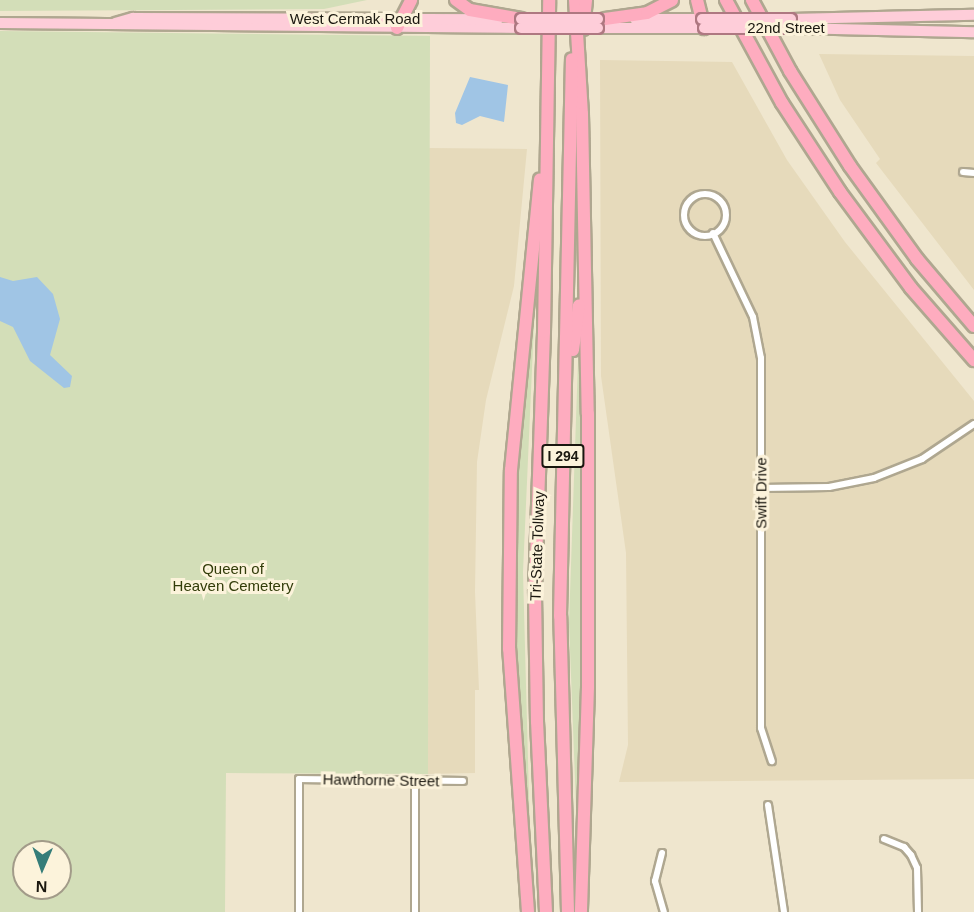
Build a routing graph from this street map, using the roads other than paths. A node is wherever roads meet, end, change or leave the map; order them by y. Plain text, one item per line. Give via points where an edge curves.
1 (411, 0) edge
2 (456, 0) edge
3 (540, 0) edge
4 (549, 0) edge
5 (574, 0) edge
6 (586, 0) edge
7 (672, 0) edge
8 (697, 0) edge
9 (726, 0) edge
10 (752, 0) edge
11 (974, 15) edge
12 (600, 22) junction
13 (0, 23) edge
14 (521, 23) junction
15 (703, 23) junction
16 (398, 24) junction
17 (792, 24) junction
18 (974, 32) edge
19 (547, 64) junction
20 (580, 75) junction
21 (546, 115) junction
22 (963, 172) dead end
23 (974, 173) edge
24 (713, 233) junction
25 (585, 250) junction
26 (974, 326) edge
27 (974, 360) edge
28 (566, 381) junction
29 (974, 424) edge
30 (761, 488) junction
31 (772, 761) dead end
32 (415, 781) junction
33 (463, 781) dead end
34 (768, 805) dead end
35 (884, 839) dead end
36 (662, 853) dead end
37 (299, 912) edge
38 (415, 912) edge
39 (528, 912) edge
40 (546, 912) edge
41 (568, 912) edge
42 (581, 912) edge
43 (664, 912) edge
44 (784, 912) edge
45 (918, 912) edge

1 - 16 highway
2 - 14 highway via 478,12
3 - 19 highway
4 - 19 highway, Tri-State Tollway / I 294
5 - 20 highway
5 - 28 highway, Tri-State Tollway / I 294
6 - 20 highway
7 - 12 highway via 647,13
8 - 15 highway
9 - 27 highway via 782,103 840,192 911,288
10 - 26 highway via 790,71 850,166 917,259
11 - 17 main road, 22nd Street
12 - 14 main road, West Cermak Road, bridge
12 - 15 main road, 22nd Street
13 - 16 main road, West Cermak Road via 112,24 132,18
14 - 16 main road, West Cermak Road
15 - 17 main road, 22nd Street, bridge
17 - 18 main road, 22nd Street
19 - 21 highway, Tri-State Tollway / I 294
20 - 25 highway
21 - 39 highway via 511,470 509,650
21 - 40 highway, Tri-State Tollway / I 294 via 544,332 535,590
22 - 23 street
24 - 24 street via 725,219 722,204 709,194 695,196 686,207 686,224 701,235
24 - 30 street, Swift Drive via 746,298 760,344
25 - 28 highway
25 - 42 highway via 589,596
28 - 41 highway, Tri-State Tollway / I 294 via 560,703
29 - 30 street via 930,454 874,478 829,487
30 - 31 street, Swift Drive via 761,728
32 - 33 street, Hawthorne Street
32 - 37 street, Hawthorne Street via 299,779
32 - 38 street
34 - 44 street
35 - 45 street via 904,847 914,861
36 - 43 street via 655,881

